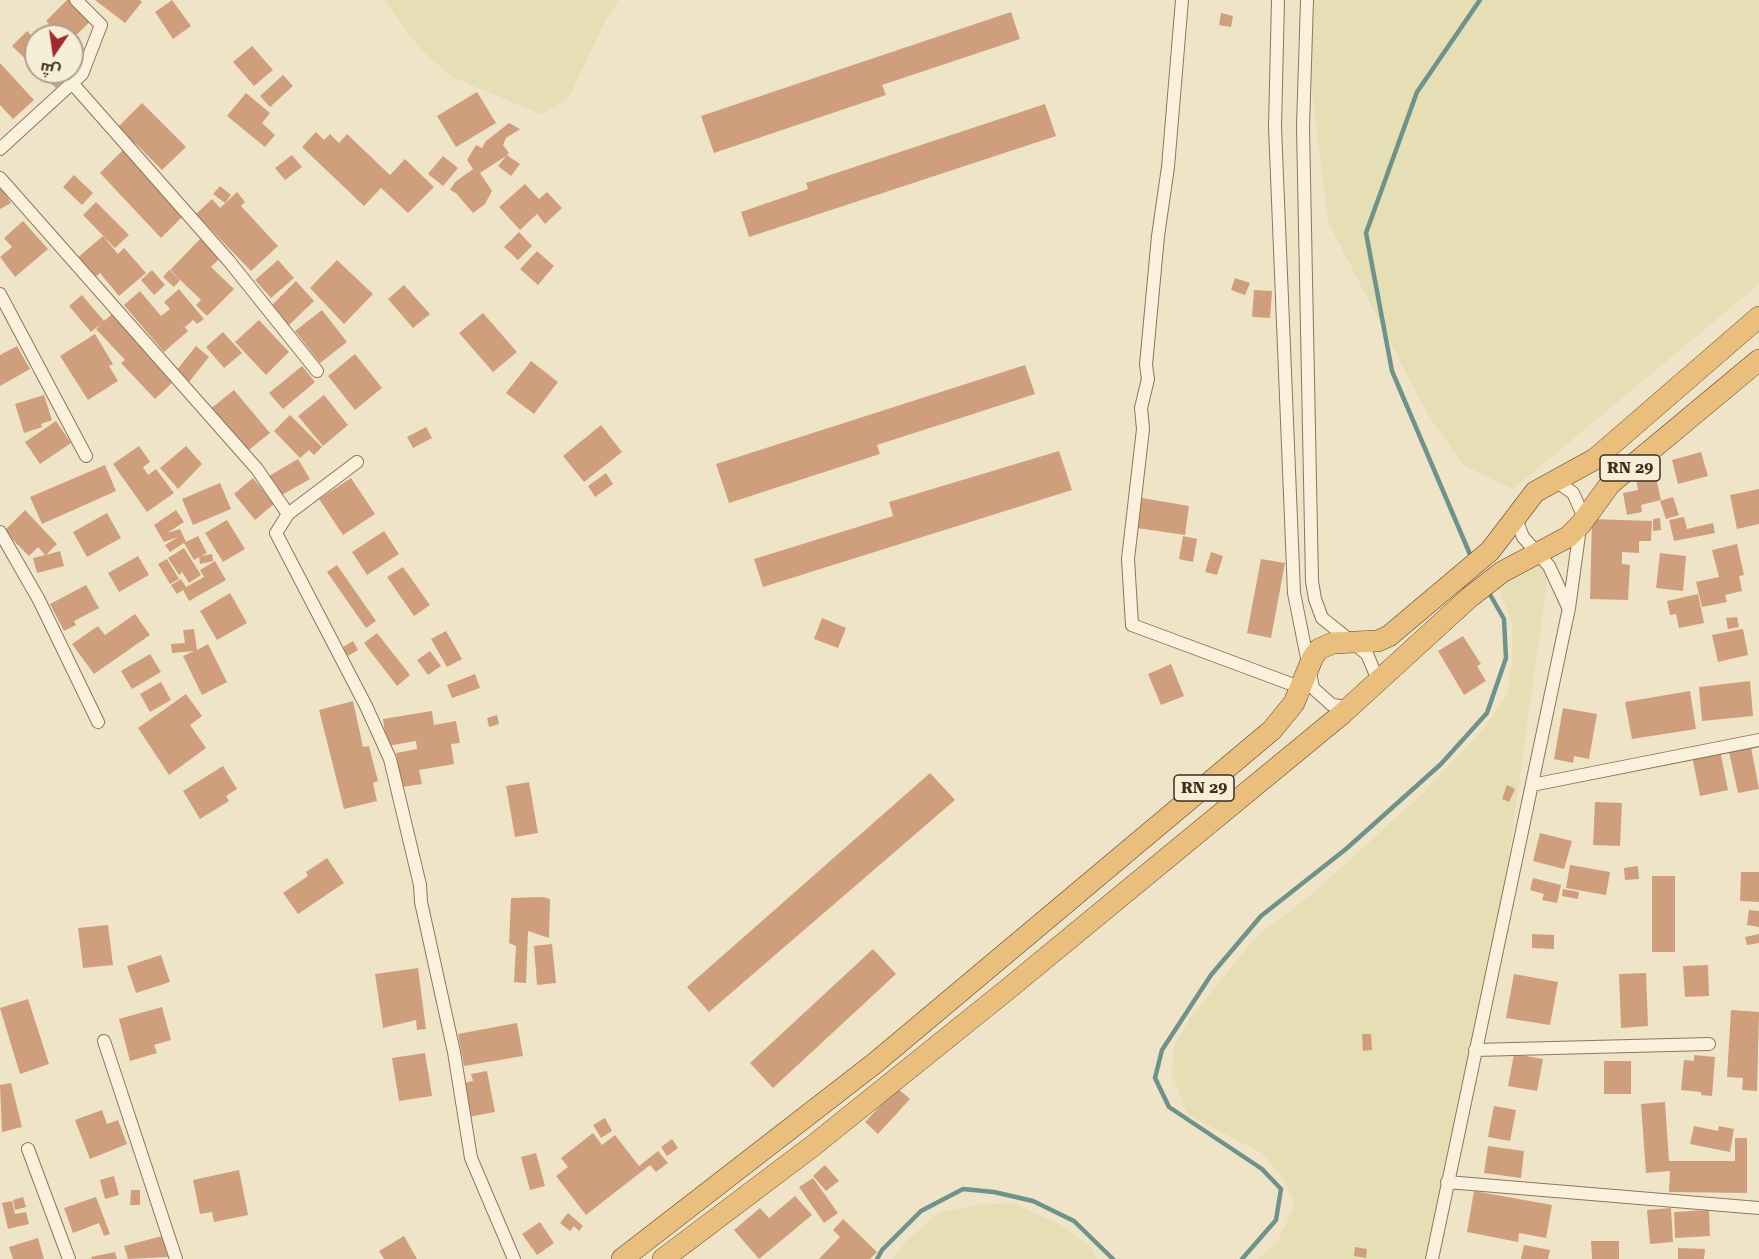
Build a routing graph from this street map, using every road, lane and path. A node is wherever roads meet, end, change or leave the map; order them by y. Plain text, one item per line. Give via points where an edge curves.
1 (76, 0) edge
2 (1182, 0) edge
3 (1278, 0) edge
4 (1306, 0) edge
5 (84, 69) edge
6 (70, 84) edge
7 (74, 84) edge
8 (0, 149) edge
9 (0, 178) edge
10 (0, 294) edge
11 (1759, 317) edge
12 (1759, 360) edge
13 (317, 371) dead end
14 (86, 456) dead end
15 (357, 462) dead end
16 (1556, 481) junction
17 (288, 513) junction
18 (1515, 516) junction
19 (1581, 524) junction
20 (0, 532) edge
21 (1538, 553) junction
22 (1569, 608) junction
23 (1353, 640) junction
24 (1305, 680) junction
25 (1375, 684) junction
26 (1349, 708) junction
27 (98, 722) dead end
28 (1759, 740) edge
29 (1532, 785) junction
30 (104, 1041) dead end
31 (1709, 1044) dead end
32 (1475, 1050) junction
33 (28, 1149) dead end
34 (1447, 1182) junction
35 (1759, 1208) edge
36 (69, 1259) edge
37 (176, 1259) edge
38 (514, 1259) edge
39 (622, 1259) edge
40 (663, 1259) edge
41 (1432, 1259) edge

1 - 5 street via 101,25
2 - 24 street via 1128,559 1132,625
3 - 24 street via 1275,127 1294,593
4 - 23 street via 1303,128 1312,580 1322,618
6 - 8 street
7 - 13 street via 229,261
9 - 17 street via 257,469
10 - 14 street
11 - 16 highway, RN 29 via 1595,459
12 - 19 highway, RN 29 via 1610,484
15 - 17 street
16 - 18 highway, RN 29 via 1535,492
16 - 19 street via 1579,502
17 - 38 street via 276,533 390,759 420,885 471,1158
18 - 21 street via 1523,537
18 - 23 highway, RN 29 via 1490,551 1389,636 1372,642
19 - 21 highway, RN 29 via 1561,542
19 - 22 street
20 - 27 street via 39,600
21 - 22 street via 1557,579
21 - 25 highway, RN 29 via 1502,572 1470,597
22 - 29 street
23 - 24 highway, RN 29 via 1319,650
23 - 25 street via 1372,664
24 - 26 street via 1332,705
24 - 39 highway, RN 29 via 1284,718 1250,749 875,1063
25 - 26 highway, RN 29
26 - 40 highway, RN 29 via 814,1145
28 - 29 street
29 - 32 street
30 - 37 street
31 - 32 street
32 - 34 street
33 - 36 street
34 - 35 street
34 - 41 street

